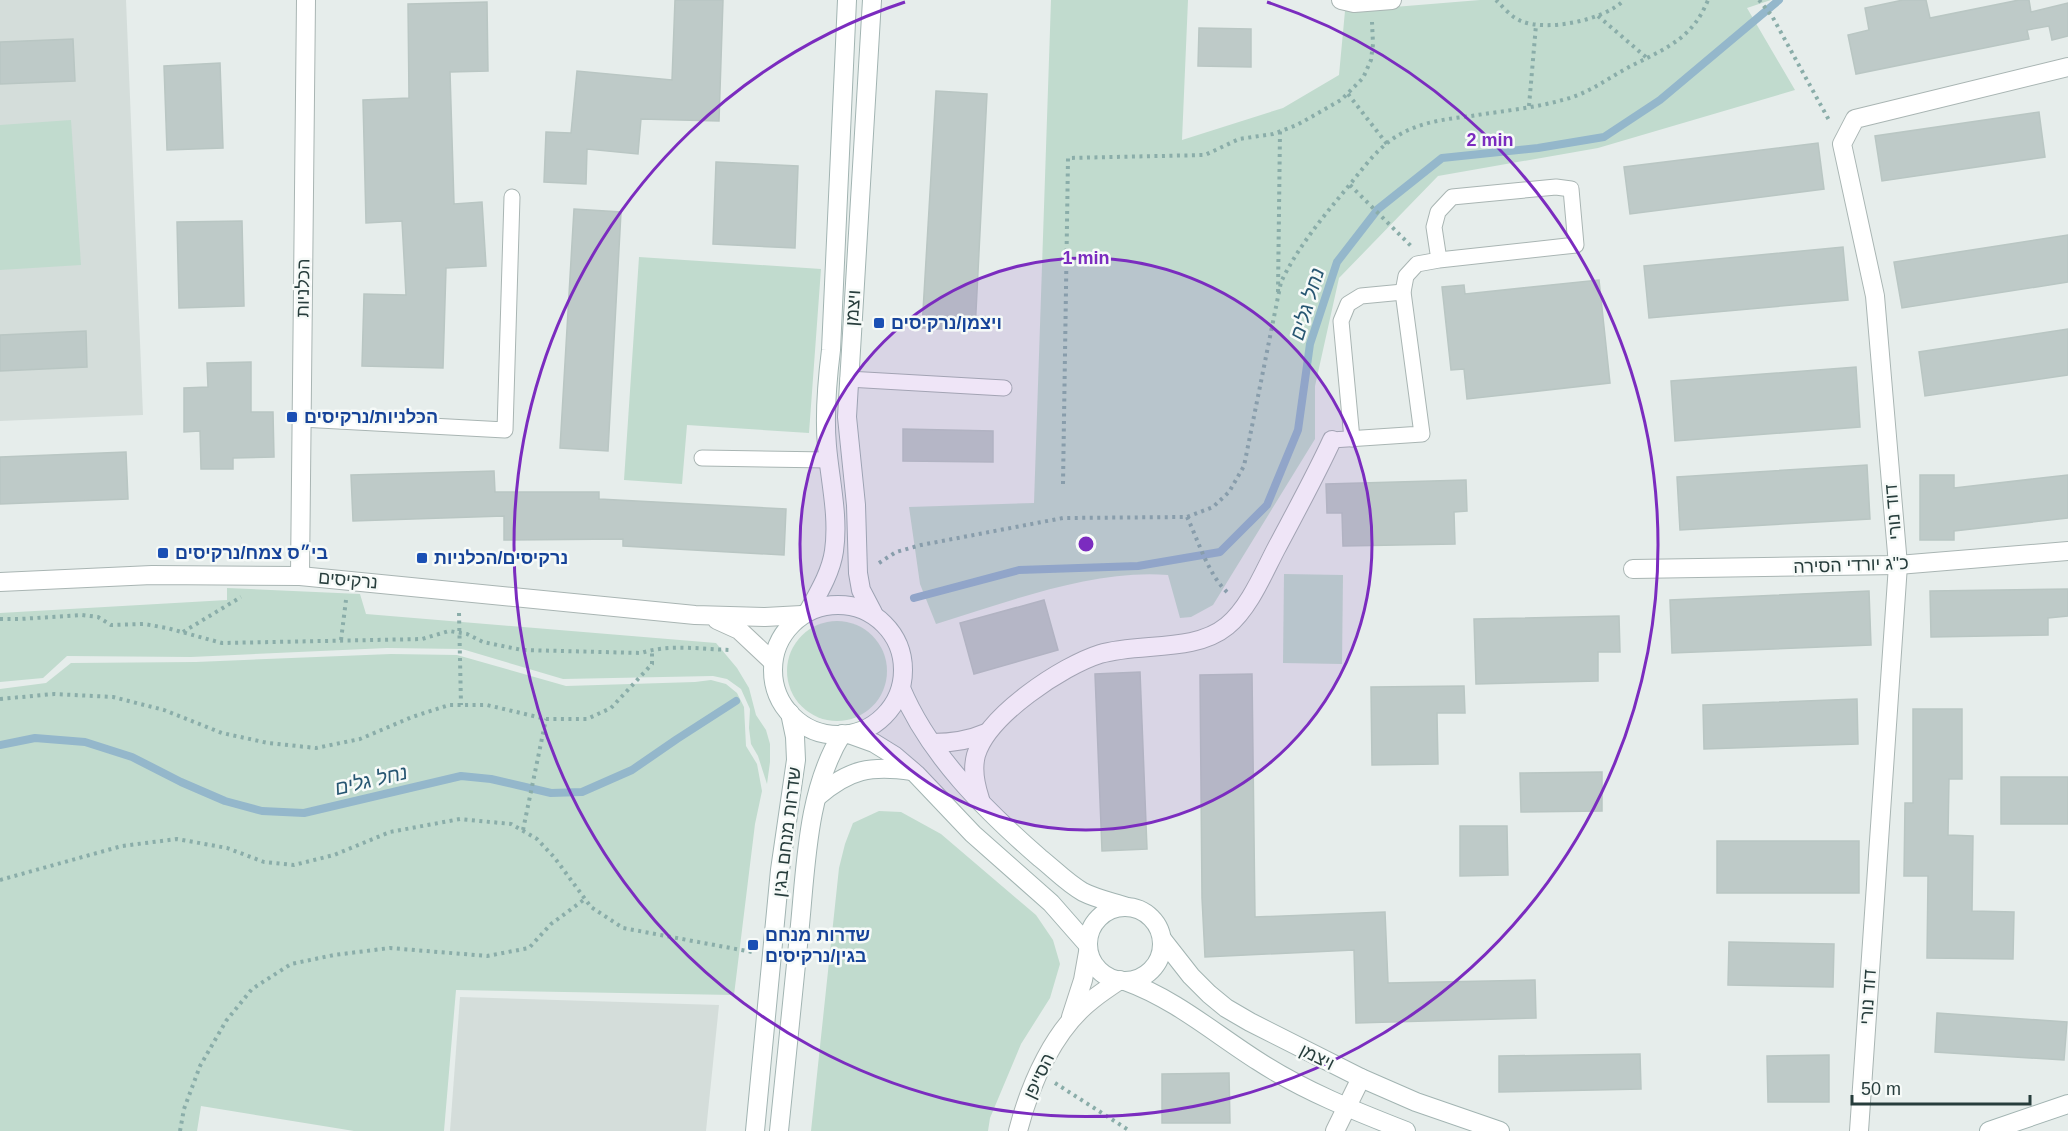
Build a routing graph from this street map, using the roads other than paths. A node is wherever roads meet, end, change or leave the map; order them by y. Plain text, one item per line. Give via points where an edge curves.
1 (306, 0) edge
2 (847, 0) edge
3 (872, 0) edge
4 (1341, 0) edge
5 (1392, 0) edge
6 (2068, 67) edge
7 (512, 197) dead end
8 (1433, 261) junction
9 (1403, 292) junction
10 (848, 379) junction
11 (1004, 388) dead end
12 (301, 419) junction
13 (1353, 439) junction
14 (1332, 440) joint
15 (702, 458) dead end
16 (829, 460) junction
17 (2068, 551) edge
18 (1898, 565) junction
19 (1633, 569) dead end
20 (300, 576) junction
21 (0, 582) edge
22 (806, 613) junction
23 (873, 613) junction
24 (694, 615) junction
25 (767, 656) junction
26 (901, 688) junction
27 (790, 713) junction
28 (986, 733) junction
29 (846, 734) junction
30 (932, 743) junction
31 (913, 771) junction
32 (817, 797) junction
33 (980, 800) junction
34 (1127, 907) junction
35 (1162, 939) junction
36 (1088, 948) junction
37 (1123, 981) junction
38 (1068, 1024) junction
39 (1360, 1078) junction
40 (2068, 1104) edge
41 (1346, 1107) junction
42 (2012, 1127) edge
43 (755, 1131) edge
44 (779, 1131) edge
45 (1017, 1131) edge
46 (1335, 1131) edge
47 (1406, 1131) edge
48 (1500, 1131) edge
49 (1859, 1131) edge
50 (1978, 1131) edge
51 (1989, 1131) edge

1 - 12 street, הכלניות
2 - 16 street, ויצמן via 826,390
3 - 10 street, ויצמן
4 - 5 street
6 - 18 street, דוד נורי via 1855,119 1842,144 1875,296
7 - 12 lane via 506,430
8 - 8 lane via 1576,245 1571,189 1556,187 1452,197 1438,212
8 - 9 lane via 1417,264 1406,276
9 - 13 lane via 1360,296 1348,304 1341,321
9 - 13 lane via 1422,435
10 - 11 lane
10 - 23 street, ויצמן via 856,559 861,590
12 - 20 street, הכלניות
13 - 14 lane
14 - 28 street via 1252,595 1223,629 1200,640 1128,648 1076,664 1019,701
15 - 16 lane
16 - 22 street, ויצמן via 834,554
17 - 18 street, כ"ג יורדי הסירה
18 - 19 street, כ"ג יורדי הסירה
18 - 49 street, דוד נורי
20 - 21 street, נרקיסים via 152,574
20 - 24 street, נרקיסים
22 - 23 street via 831,604 852,605
22 - 24 street, נרקיסים via 765,617
22 - 25 street via 792,622
23 - 26 street via 889,627 900,646 904,667
24 - 25 street, נרקיסים via 739,630
25 - 27 street via 781,703
26 - 29 street via 892,708 877,723
26 - 30 street
27 - 29 street via 814,731
27 - 43 street, שדרות מנחם בגין via 796,760 782,849
28 - 30 street via 970,740
28 - 33 street via 974,769
29 - 31 street via 888,752
29 - 32 street, שדרות מנחם בגין via 836,744
30 - 33 street
31 - 32 street via 857,771
31 - 36 street via 973,834 1052,903
32 - 44 street, שדרות מנחם בגין
33 - 34 street via 1066,880 1083,891
34 - 35 street via 1150,916
34 - 36 street via 1103,913 1089,932
35 - 37 street via 1157,963 1148,973
35 - 39 street, ויצמן via 1191,976 1226,1008
36 - 37 street via 1094,966
36 - 38 street, הסייפן via 1083,980
37 - 38 street, הסייפן via 1092,999
37 - 41 street, ויצמן via 1164,998 1258,1062
38 - 45 street, הסייפן via 1032,1087
39 - 41 street
39 - 48 street, ויצמן
40 - 42 street
41 - 46 street
41 - 47 street, ויצמן
42 - 50 street
42 - 51 street

